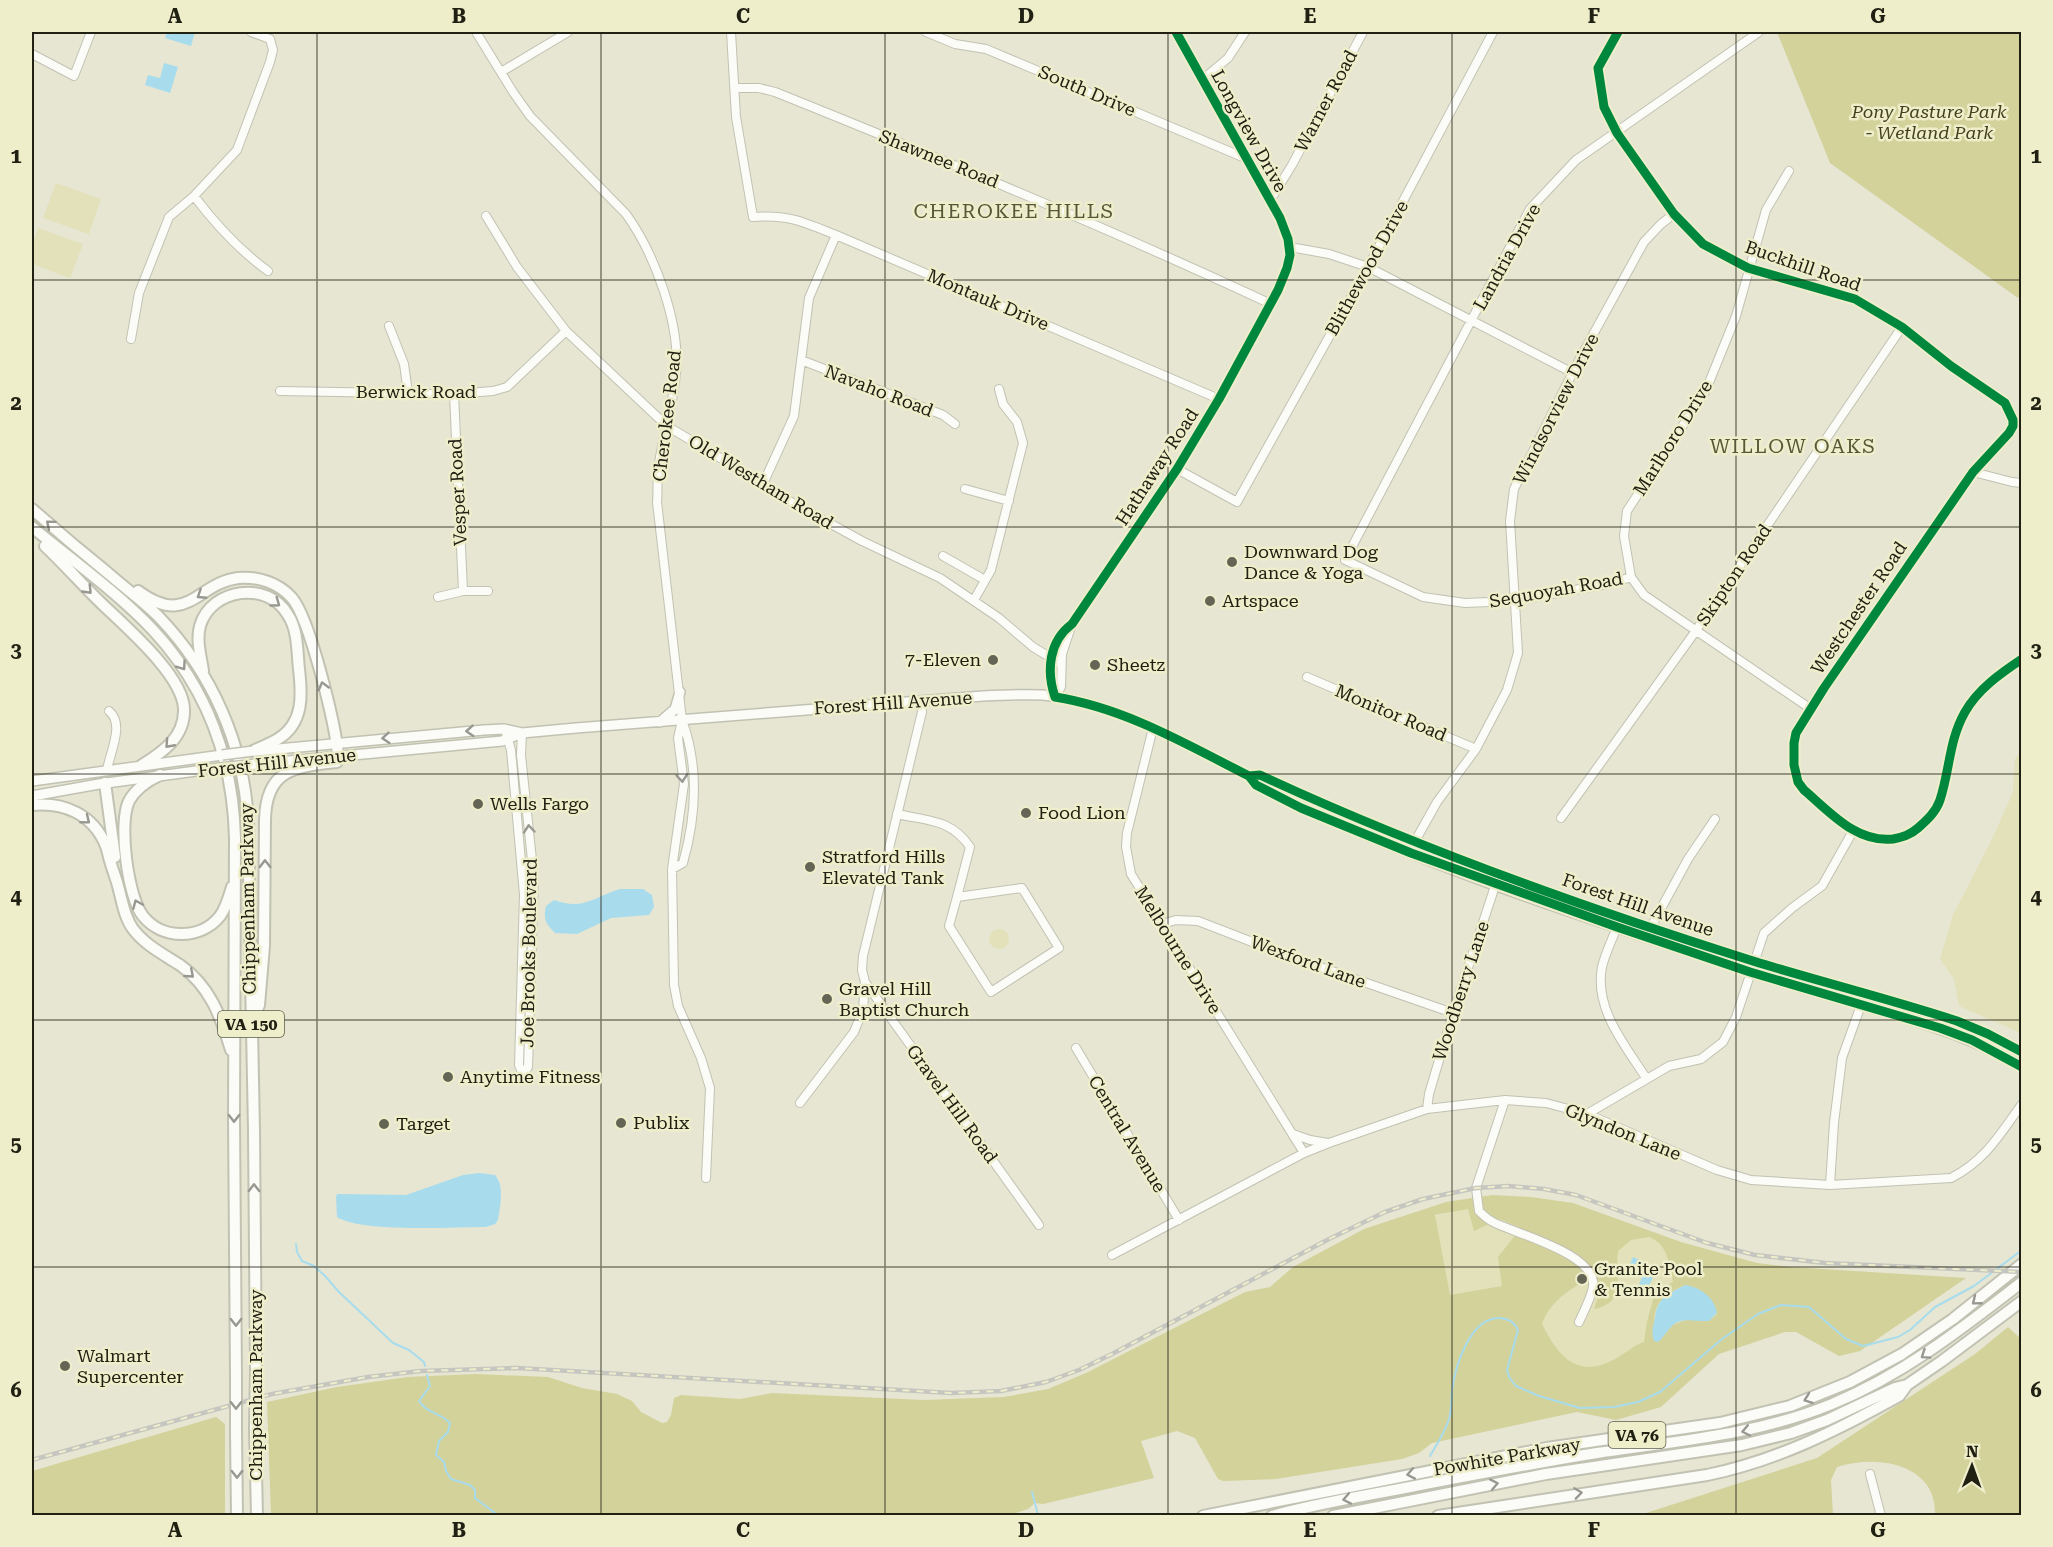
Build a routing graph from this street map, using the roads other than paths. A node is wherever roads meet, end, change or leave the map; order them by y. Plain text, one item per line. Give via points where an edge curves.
1 (91, 32) edge
2 (251, 32) edge
3 (476, 32) edge
4 (568, 32) edge
5 (731, 32) edge
6 (926, 32) edge
7 (1176, 32) edge
8 (1245, 32) edge
9 (1363, 32) edge
10 (1493, 32) edge
11 (1618, 32) edge
12 (1759, 32) edge
13 (32, 54) edge
14 (501, 72) junction
15 (1202, 80) junction
16 (735, 88) junction
17 (1617, 133) junction
18 (1245, 158) junction
19 (1789, 171) dead end
20 (194, 196) junction
21 (1270, 201) junction
22 (1674, 214) junction
23 (486, 216) dead end
24 (836, 235) junction
25 (1290, 248) junction
26 (1368, 267) junction
27 (1748, 268) junction
28 (268, 271) dead end
29 (1271, 304) junction
30 (1473, 320) junction
31 (389, 326) dead end
32 (1902, 327) junction
33 (566, 332) junction
34 (131, 339) dead end
35 (801, 360) junction
36 (1573, 373) junction
37 (999, 389) dead end
38 (280, 391) dead end
39 (408, 393) junction
40 (454, 394) junction
41 (1219, 399) junction
42 (2005, 403) joint
43 (955, 424) dead end
44 (667, 426) junction
45 (1177, 469) junction
46 (1972, 472) junction
47 (2022, 483) edge
48 (762, 486) junction
49 (965, 489) dead end
50 (1009, 501) junction
51 (32, 509) edge
52 (32, 526) edge
53 (32, 534) edge
54 (68, 539) junction
55 (943, 556) dead end
56 (1345, 560) joint
57 (1631, 577) junction
58 (985, 580) junction
59 (463, 591) junction
60 (489, 591) dead end
61 (438, 597) dead end
62 (974, 600) junction
63 (1514, 601) junction
64 (1072, 624) junction
65 (1695, 632) junction
66 (1051, 658) junction
67 (2022, 659) edge
68 (1061, 664) junction
69 (204, 675) junction
70 (1307, 676) dead end
71 (680, 692) junction
72 (1055, 697) junction
73 (921, 701) junction
74 (1811, 709) junction
75 (109, 711) dead end
76 (682, 720) junction
77 (660, 722) junction
78 (1153, 728) junction
79 (504, 729) junction
80 (522, 733) junction
81 (507, 739) junction
82 (337, 743) junction
83 (1476, 749) junction
84 (253, 751) junction
85 (337, 759) junction
86 (142, 765) junction
87 (107, 770) junction
88 (160, 775) junction
89 (1249, 776) junction
90 (32, 781) edge
91 (105, 783) junction
92 (32, 796) edge
93 (32, 805) edge
94 (897, 814) junction
95 (1561, 818) dead end
96 (1715, 819) dead end
97 (1853, 831) junction
98 (1415, 842) junction
99 (1409, 852) junction
100 (672, 869) junction
101 (1499, 874) junction
102 (116, 876) junction
103 (236, 878) junction
104 (1495, 884) junction
105 (957, 897) junction
106 (1162, 924) junction
107 (1617, 927) junction
108 (1651, 927) junction
109 (1753, 961) junction
110 (1750, 972) junction
111 (865, 982) junction
112 (1861, 1005) junction
113 (1453, 1013) junction
114 (251, 1026) junction
115 (1076, 1048) dead end
116 (2022, 1052) edge
117 (234, 1060) junction
118 (2022, 1067) edge
119 (1646, 1078) junction
120 (1505, 1100) junction
121 (800, 1103) dead end
122 (2022, 1104) edge
123 (1427, 1109) junction
124 (1587, 1114) junction
125 (1292, 1133) junction
126 (1329, 1143) junction
127 (1304, 1153) junction
128 (706, 1178) dead end
129 (1830, 1185) junction
130 (1179, 1220) junction
131 (1039, 1225) dead end
132 (1112, 1255) dead end
133 (2022, 1264) edge
134 (2022, 1282) edge
135 (2022, 1300) edge
136 (1579, 1322) dead end
137 (1907, 1385) junction
138 (1870, 1474) dead end
139 (237, 1515) edge
140 (257, 1515) edge
141 (1203, 1515) edge
142 (1272, 1515) edge
143 (1333, 1515) edge
144 (1438, 1515) edge
145 (1881, 1515) edge

1 - 13 street via 74,76
2 - 20 street via 270,39 273,50 263,82 237,150
3 - 14 street, Cherokee Road
4 - 14 street
5 - 16 street
6 - 18 street, South Drive via 955,44 986,49
7 - 15 street, Longview Drive
8 - 15 street via 1228,58
9 - 21 street, Warner Road
10 - 26 street, Blithewood Drive
11 - 17 street, Buckhill Road via 1598,68 1604,107
12 - 17 street, Landria Drive
14 - 44 street, Cherokee Road via 530,116 626,214 647,246 675,332 676,373
15 - 18 street, Longview Drive
16 - 24 street, Montauk Drive via 736,117 753,217 793,218
16 - 29 street, Shawnee Road via 775,92 933,155
17 - 22 street, Buckhill Road
17 - 30 street, Landria Drive via 1576,160 1530,209
18 - 21 street, Longview Drive
19 - 27 street, Marlboro Drive via 1766,210
20 - 28 street via 243,253
20 - 34 street via 169,217 139,293
21 - 25 street, Longview Drive
22 - 27 street, Buckhill Road via 1702,244
22 - 36 street, Windsorview Drive via 1644,242
23 - 33 street, Old Westham Road via 517,267
24 - 35 street via 809,298
24 - 41 street, Montauk Drive
25 - 26 street via 1329,254
25 - 29 street, Hathaway Road via 1287,268
26 - 30 street
26 - 45 street, Blithewood Drive via 1237,502
27 - 32 street, Buckhill Road via 1855,299
27 - 57 street, Marlboro Drive via 1736,316 1706,390 1627,511 1624,536
29 - 41 street, Hathaway Road
30 - 36 street
30 - 56 street, Landria Drive
31 - 39 street via 404,364
32 - 42 street, Buckhill Road
32 - 65 street, Skipton Road
33 - 40 street, Berwick Road via 507,387
33 - 44 street, Old Westham Road
35 - 43 street, Navaho Road
35 - 48 street via 794,416
36 - 63 street, Windsorview Drive via 1514,489 1510,521
37 - 50 street via 1023,443
38 - 39 street, Berwick Road
39 - 40 street, Berwick Road
40 - 59 street, Vesper Road
41 - 45 street, Hathaway Road
42 - 46 street, Westchester Road via 2013,426
44 - 48 street, Old Westham Road
44 - 71 street, Cherokee Road via 658,470 657,502
45 - 64 street, Hathaway Road
46 - 47 street
46 - 74 street, Westchester Road
48 - 62 street, Old Westham Road
49 - 50 street
50 - 58 street
54 -> 51 highway, Chippenham Parkway / VA 150
52 -> 103 highway, Chippenham Parkway / VA 150 via 151,628 198,690 216,731 231,787
53 -> 86 highway via 149,650 179,691 184,707 179,732 168,747
54 - 69 highway, Chippenham Parkway / VA 150 via 156,614
82 -> 54 highway via 303,617 296,602 282,589 264,580 239,578 192,601 164,604 145,596
55 - 58 street
56 - 63 street, Sequoyah Road via 1423,597 1465,603
57 - 63 street, Sequoyah Road
57 - 65 street via 1644,595
58 - 62 street
59 - 60 street
59 - 61 street
62 - 66 street, Old Westham Road
63 - 83 street, Windsorview Drive via 1518,653 1507,690
64 - 66 street, Hathaway Road via 1063,631
64 - 68 street, Hathaway Road
65 - 74 street
65 - 95 street, Skipton Road
66 - 68 street, Old Westham Road
66 - 72 street, Hathaway Road
67 - 97 street via 1989,684 1966,710 1952,741 1939,802 1930,817 1905,837 1880,840
68 - 72 street, Hathaway Road via 1061,687
69 -> 84 highway via 199,629 218,601 235,594 253,593 269,598 286,611 296,635 300,707 284,734
69 - 114 highway, Chippenham Parkway / VA 150 via 231,733 246,796
70 - 83 street, Monitor Road
71 - 76 street, Cherokee Road
71 - 77 main road via 675,709
72 - 73 main road, Forest Hill Avenue via 1005,695
72 - 78 main road, Forest Hill Avenue via 1100,707
73 - 76 main road, Forest Hill Avenue
73 - 94 street via 922,712
74 - 97 street, Westchester Road via 1794,743 1798,782
75 - 87 street via 116,718 117,728
76 - 77 main road, Forest Hill Avenue
76 -> 100 street, Cherokee Road via 678,738 684,784
76 - 100 street, Cherokee Road via 693,767 693,815 683,863
77 - 80 main road, Forest Hill Avenue
78 - 89 main road, Forest Hill Avenue
78 - 106 street, Melbourne Drive via 1125,847 1131,874
79 - 80 main road, Forest Hill Avenue
79 - 81 street, Joe Brooks Boulevard
79 -> 82 main road, Forest Hill Avenue
80 - 81 main road, Forest Hill Avenue
81 -> 80 street, Joe Brooks Boulevard via 524,880 519,1065 523,1075 528,1067 534,879
81 - 85 main road, Forest Hill Avenue via 382,752 373,759
82 - 84 main road, Forest Hill Avenue
82 - 85 highway
83 - 98 street, Windsorview Drive via 1437,802
84 - 86 main road, Forest Hill Avenue, bridge
85 - 88 main road, Forest Hill Avenue, bridge
114 -> 85 highway via 259,1005 264,946 267,800 276,782 288,771
86 - 87 main road, Forest Hill Avenue
87 - 90 main road, Forest Hill Avenue
87 - 91 main road
88 - 91 main road, Forest Hill Avenue
103 -> 88 highway via 221,915 202,930 188,934 169,932 142,916 132,888 124,819 136,791
89 - 98 main road, Forest Hill Avenue via 1260,775
89 - 99 main road, Forest Hill Avenue via 1256,785 1301,808
91 - 92 main road, Forest Hill Avenue
91 - 102 highway
93 -> 102 highway via 61,806 86,819 103,839
94 - 105 street via 948,825 970,847
94 - 111 street via 863,956
96 - 108 street via 1682,868
97 - 109 street via 1822,886 1764,933
98 - 99 street, Windsorview Drive
98 - 101 main road, Forest Hill Avenue
99 - 104 main road, Forest Hill Avenue
100 - 128 street, Cherokee Road via 675,997 710,1088
101 - 104 street, Woodberry Lane
101 - 108 main road, Forest Hill Avenue
102 -> 117 highway via 130,926 146,943 186,970 207,992 219,1014
103 - 117 highway, Chippenham Parkway / VA 150
104 - 107 main road, Forest Hill Avenue
104 - 113 street, Woodberry Lane
105 - 105 street via 949,926 991,993 1059,948 1022,888
106 - 113 street, Wexford Lane via 1198,921
106 - 125 street, Melbourne Drive
107 - 110 main road, Forest Hill Avenue
107 - 119 street via 1602,966 1600,989 1609,1021
108 - 109 main road, Forest Hill Avenue
109 - 110 street
109 - 116 main road, Forest Hill Avenue via 1958,1021
110 - 112 main road, Forest Hill Avenue
110 - 119 street via 1724,1042 1701,1059 1669,1066
111 - 121 street via 863,1010 857,1026
111 - 131 street, Gravel Hill Road
112 - 118 main road, Forest Hill Avenue via 1956,1034
112 - 129 street via 1842,1058
113 - 123 street, Woodberry Lane
140 -> 114 highway, Chippenham Parkway / VA 150, bridge
115 - 130 street, Central Avenue
117 -> 139 highway, Chippenham Parkway / VA 150, bridge
119 - 124 street
120 - 123 street, Glyndon Lane
120 - 124 street, Glyndon Lane via 1546,1103
120 - 136 street via 1476,1188 1479,1210 1493,1223 1583,1263 1591,1272 1593,1286
122 - 129 street, Glyndon Lane via 1988,1151 1969,1169 1951,1178
123 - 126 street, Glyndon Lane
124 - 129 street, Glyndon Lane via 1717,1170 1751,1180
125 - 126 street
125 - 127 street, Melbourne Drive
126 - 127 street, Glyndon Lane
127 - 130 street, Glyndon Lane
130 - 132 street, Glyndon Lane
133 -> 141 highway, Powhite Parkway / VA 76 via 1902,1354 1850,1382 1790,1406 1720,1423 1547,1448
134 -> 142 highway, VA 76 via 1896,1373 1830,1405 1783,1421 1711,1438 1514,1467
135 - 137 highway, VA 76
143 -> 137 highway, VA 76 via 1537,1476 1748,1444 1821,1422
144 -> 137 highway, VA 76 via 1707,1475 1750,1465 1873,1410 1899,1396
138 - 145 street

